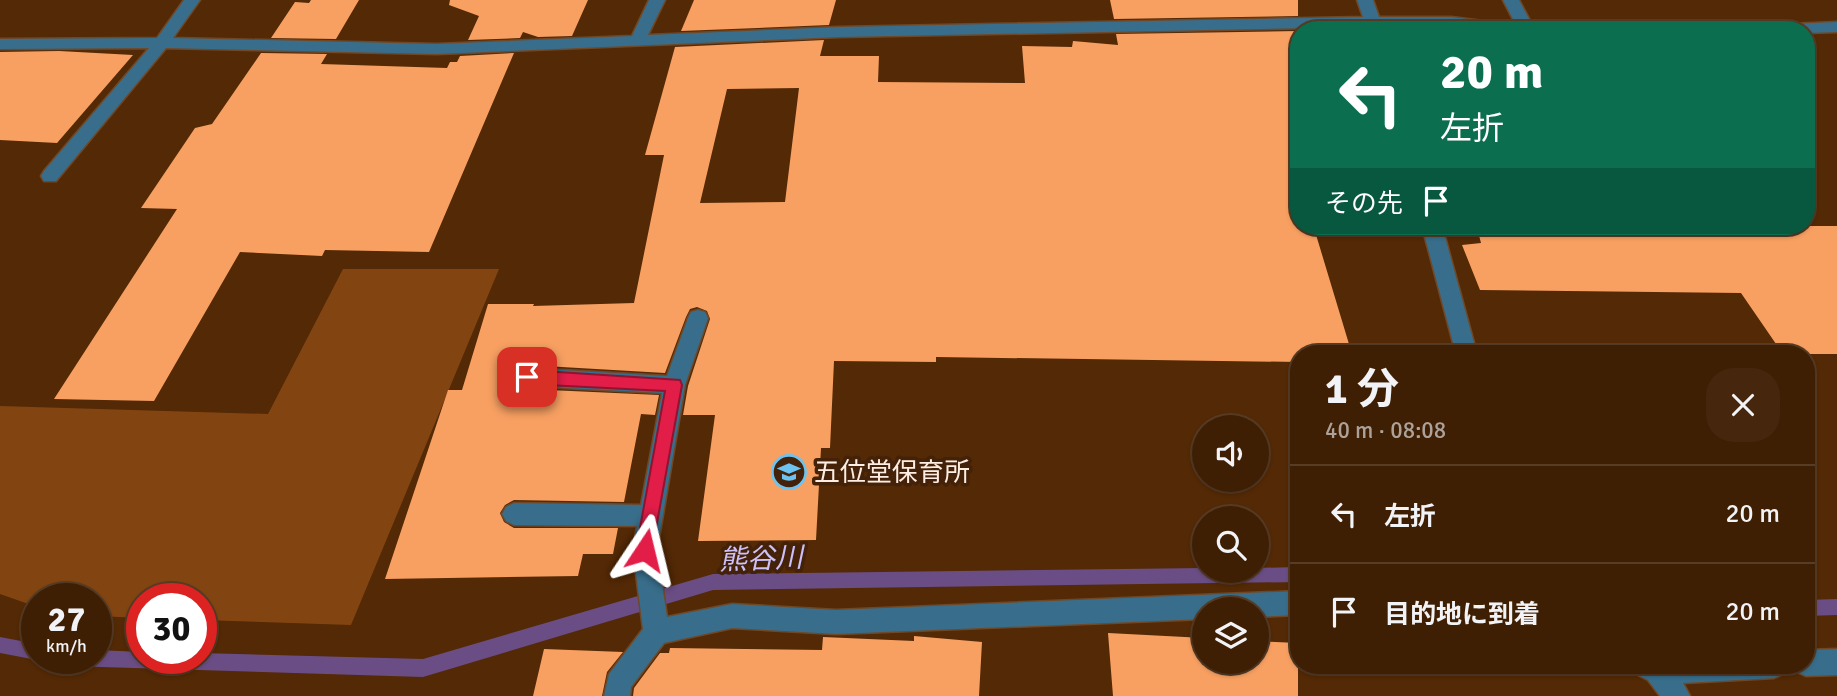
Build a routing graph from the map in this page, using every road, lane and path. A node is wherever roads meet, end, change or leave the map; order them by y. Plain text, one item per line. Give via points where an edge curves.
1 (192, 0) edge
2 (657, 0) edge
3 (1365, 0) edge
4 (1511, 0) edge
5 (1373, 21) edge
6 (1522, 21) edge
7 (1290, 27) edge
8 (1837, 27) edge
9 (1815, 28) edge
10 (638, 39) junction
11 (162, 43) junction
12 (0, 44) edge
13 (50, 176) dead end
14 (1434, 235) edge
15 (698, 318) dead end
16 (1464, 345) edge
17 (527, 377) dead end
18 (674, 385) junction
19 (514, 514) dead end
20 (651, 516) junction
21 (1290, 603) edge
22 (656, 632) junction
23 (1837, 662) edge
24 (1815, 663) edge
25 (1656, 674) edge
26 (617, 696) edge
27 (1677, 696) edge

1 - 11 street
2 - 10 street
3 - 5 street
4 - 6 street
7 - 10 street
8 - 9 street
10 - 11 street via 437,49
11 - 12 street
11 - 13 street
14 - 16 street
15 - 18 street
17 - 18 street
18 - 20 street
19 - 20 street
20 - 22 street via 645,550
21 - 22 street via 836,622 732,616
22 - 26 street via 618,683
23 - 24 street
25 - 27 street

